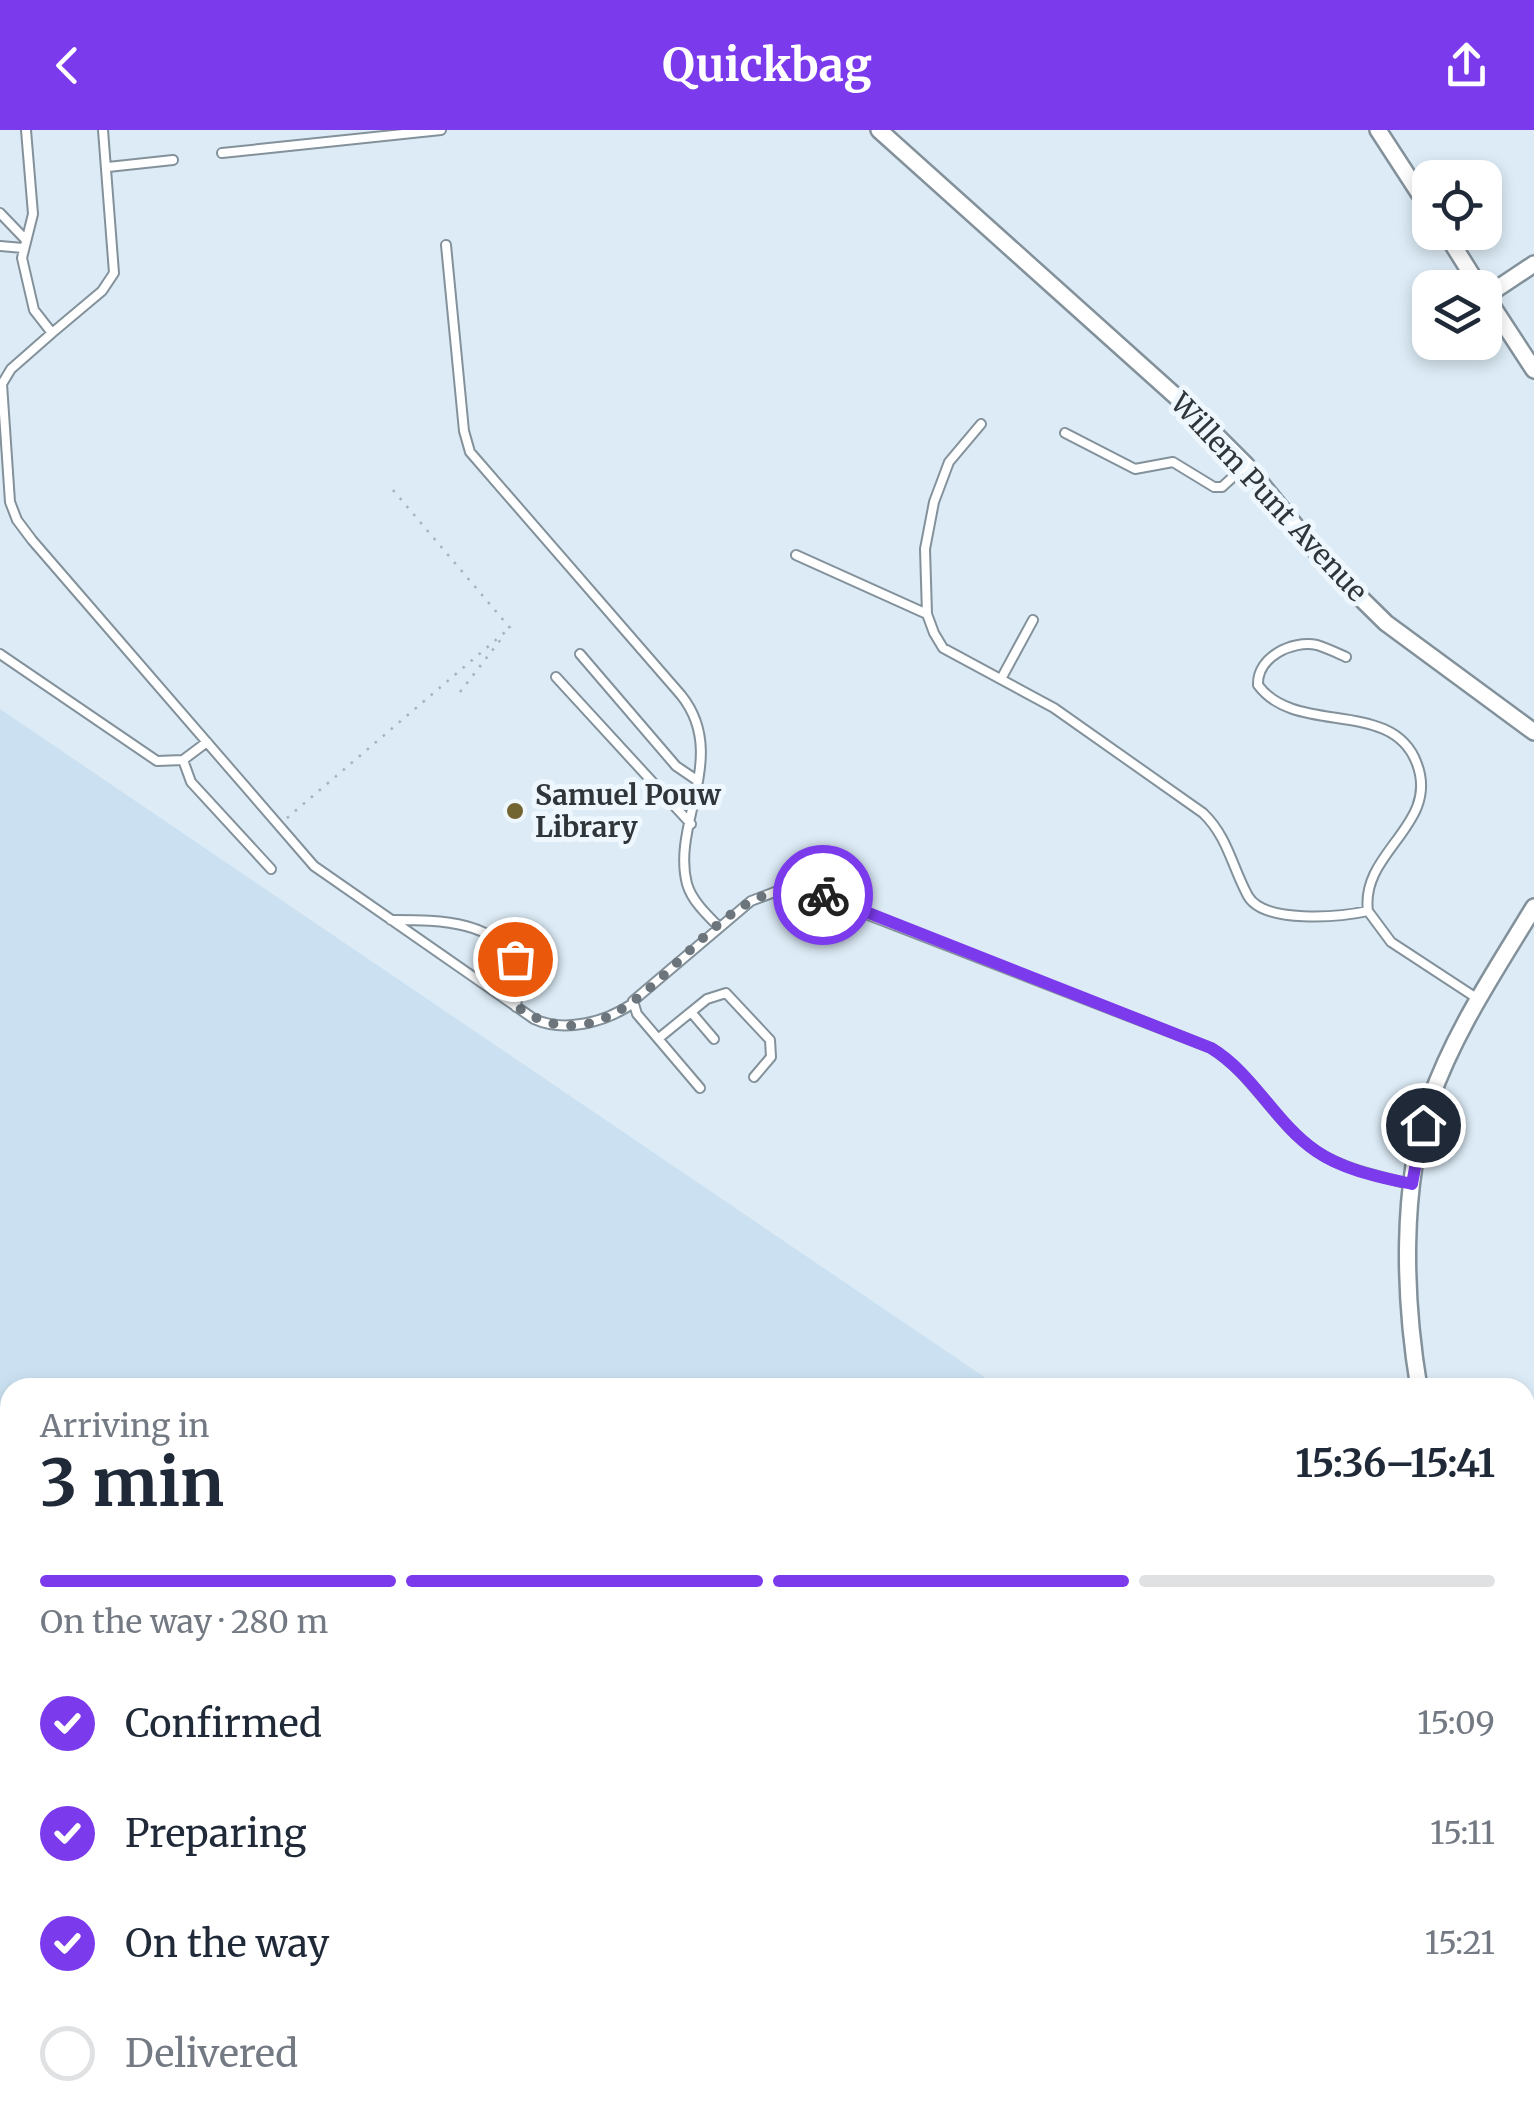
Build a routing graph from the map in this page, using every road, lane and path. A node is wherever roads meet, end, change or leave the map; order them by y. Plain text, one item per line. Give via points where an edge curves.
1 (26, 130) edge
2 (103, 130) edge
3 (442, 130) edge
4 (879, 130) edge
5 (1378, 130) edge
6 (344, 135) edge
7 (222, 152) dead end
8 (173, 160) dead end
9 (108, 167) junction
10 (1412, 182) edge
11 (0, 213) edge
12 (24, 243) junction
13 (446, 245) dead end
14 (0, 246) edge
15 (1534, 264) edge
16 (1502, 285) edge
17 (1502, 321) edge
18 (52, 333) junction
19 (1534, 370) edge
20 (981, 424) dead end
21 (1065, 433) dead end
22 (1246, 466) junction
23 (5, 474) edge
24 (393, 490) dead end
25 (796, 555) dead end
26 (927, 614) junction
27 (1033, 620) dead end
28 (511, 627) junction
29 (0, 654) edge
30 (580, 654) dead end
31 (1346, 658) dead end
32 (556, 678) dead end
33 (1001, 679) junction
34 (460, 692) dead end
35 (1534, 732) edge
36 (207, 742) junction
37 (183, 760) junction
38 (698, 781) junction
39 (691, 824) junction
40 (278, 825) junction
41 (271, 869) dead end
42 (1534, 907) edge
43 (1368, 911) junction
44 (388, 920) junction
45 (719, 928) junction
46 (1479, 1000) junction
47 (632, 1004) junction
48 (516, 1006) junction
49 (691, 1012) junction
50 (659, 1038) junction
51 (714, 1039) dead end
52 (754, 1077) dead end
53 (700, 1088) dead end
54 (1412, 1184) junction
55 (1419, 1378) edge

1 - 12 lane via 33,214
2 - 9 lane
3 - 6 lane
4 - 22 street, Willem Punt Avenue
5 - 10 street
6 - 7 lane
8 - 9 lane
9 - 18 lane via 112,278
11 - 12 lane
12 - 14 lane
12 - 18 lane via 34,310
13 - 38 lane via 470,452 688,704 698,730
15 - 16 street
17 - 19 street
18 - 23 lane via 2,384
20 - 26 lane via 949,462 934,502 924,549
21 - 22 lane via 1135,469 1173,462 1214,486
22 - 35 street, Willem Punt Avenue via 1328,566 1386,622
23 - 36 lane via 16,520
24 - 28 path
25 - 26 lane
26 - 33 lane via 943,648
27 - 33 lane
28 - 34 path
28 - 40 path
29 - 37 lane via 154,759
30 - 38 lane via 676,766
31 - 43 lane via 1298,644 1269,659 1258,681 1266,694 1300,710 1389,730 1413,754 1420,772 1418,808 1372,879
32 - 39 lane
33 - 43 lane via 1054,708 1203,813 1220,831 1260,909 1317,916
36 - 37 lane
36 - 40 lane
37 - 41 lane via 192,782
38 - 39 lane
39 - 45 lane via 687,883
40 - 44 lane via 326,877
42 - 46 street
43 - 46 lane via 1391,942
44 - 48 lane
44 - 48 lane via 445,922 495,938 520,969
45 - 47 lane
45 - 54 lane via 764,894 816,892 1211,1048 1237,1066 1317,1152
46 - 54 street via 1430,1102
47 - 48 lane via 608,1018 561,1025 541,1022
47 - 50 lane
49 - 50 lane
49 - 51 lane
49 - 52 lane via 717,993 738,1001 772,1046
50 - 53 lane
54 - 55 street via 1409,1303

